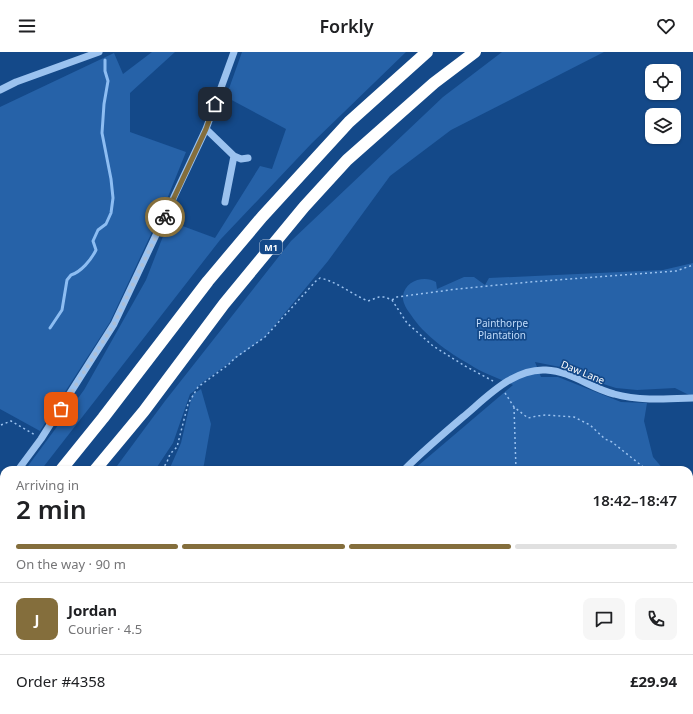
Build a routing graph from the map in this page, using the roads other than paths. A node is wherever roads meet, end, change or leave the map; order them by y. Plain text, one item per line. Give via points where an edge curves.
1 (99, 52) edge
2 (234, 52) edge
3 (427, 52) edge
4 (475, 52) edge
5 (0, 90) edge
6 (206, 129) junction
7 (234, 156) junction
8 (248, 158) dead end
9 (225, 202) dead end
10 (693, 398) edge
11 (21, 466) edge
12 (64, 466) edge
13 (98, 466) edge
14 (408, 466) edge

1 - 5 street
2 - 6 street
3 - 12 highway, M1 via 349,122 262,217 208,281
4 - 13 highway, M1 via 434,83 341,166 224,304
6 - 7 street
6 - 11 street via 114,324
7 - 8 street
7 - 9 street
10 - 14 street, Daw Lane via 616,395 567,374 544,370 521,374 501,385

